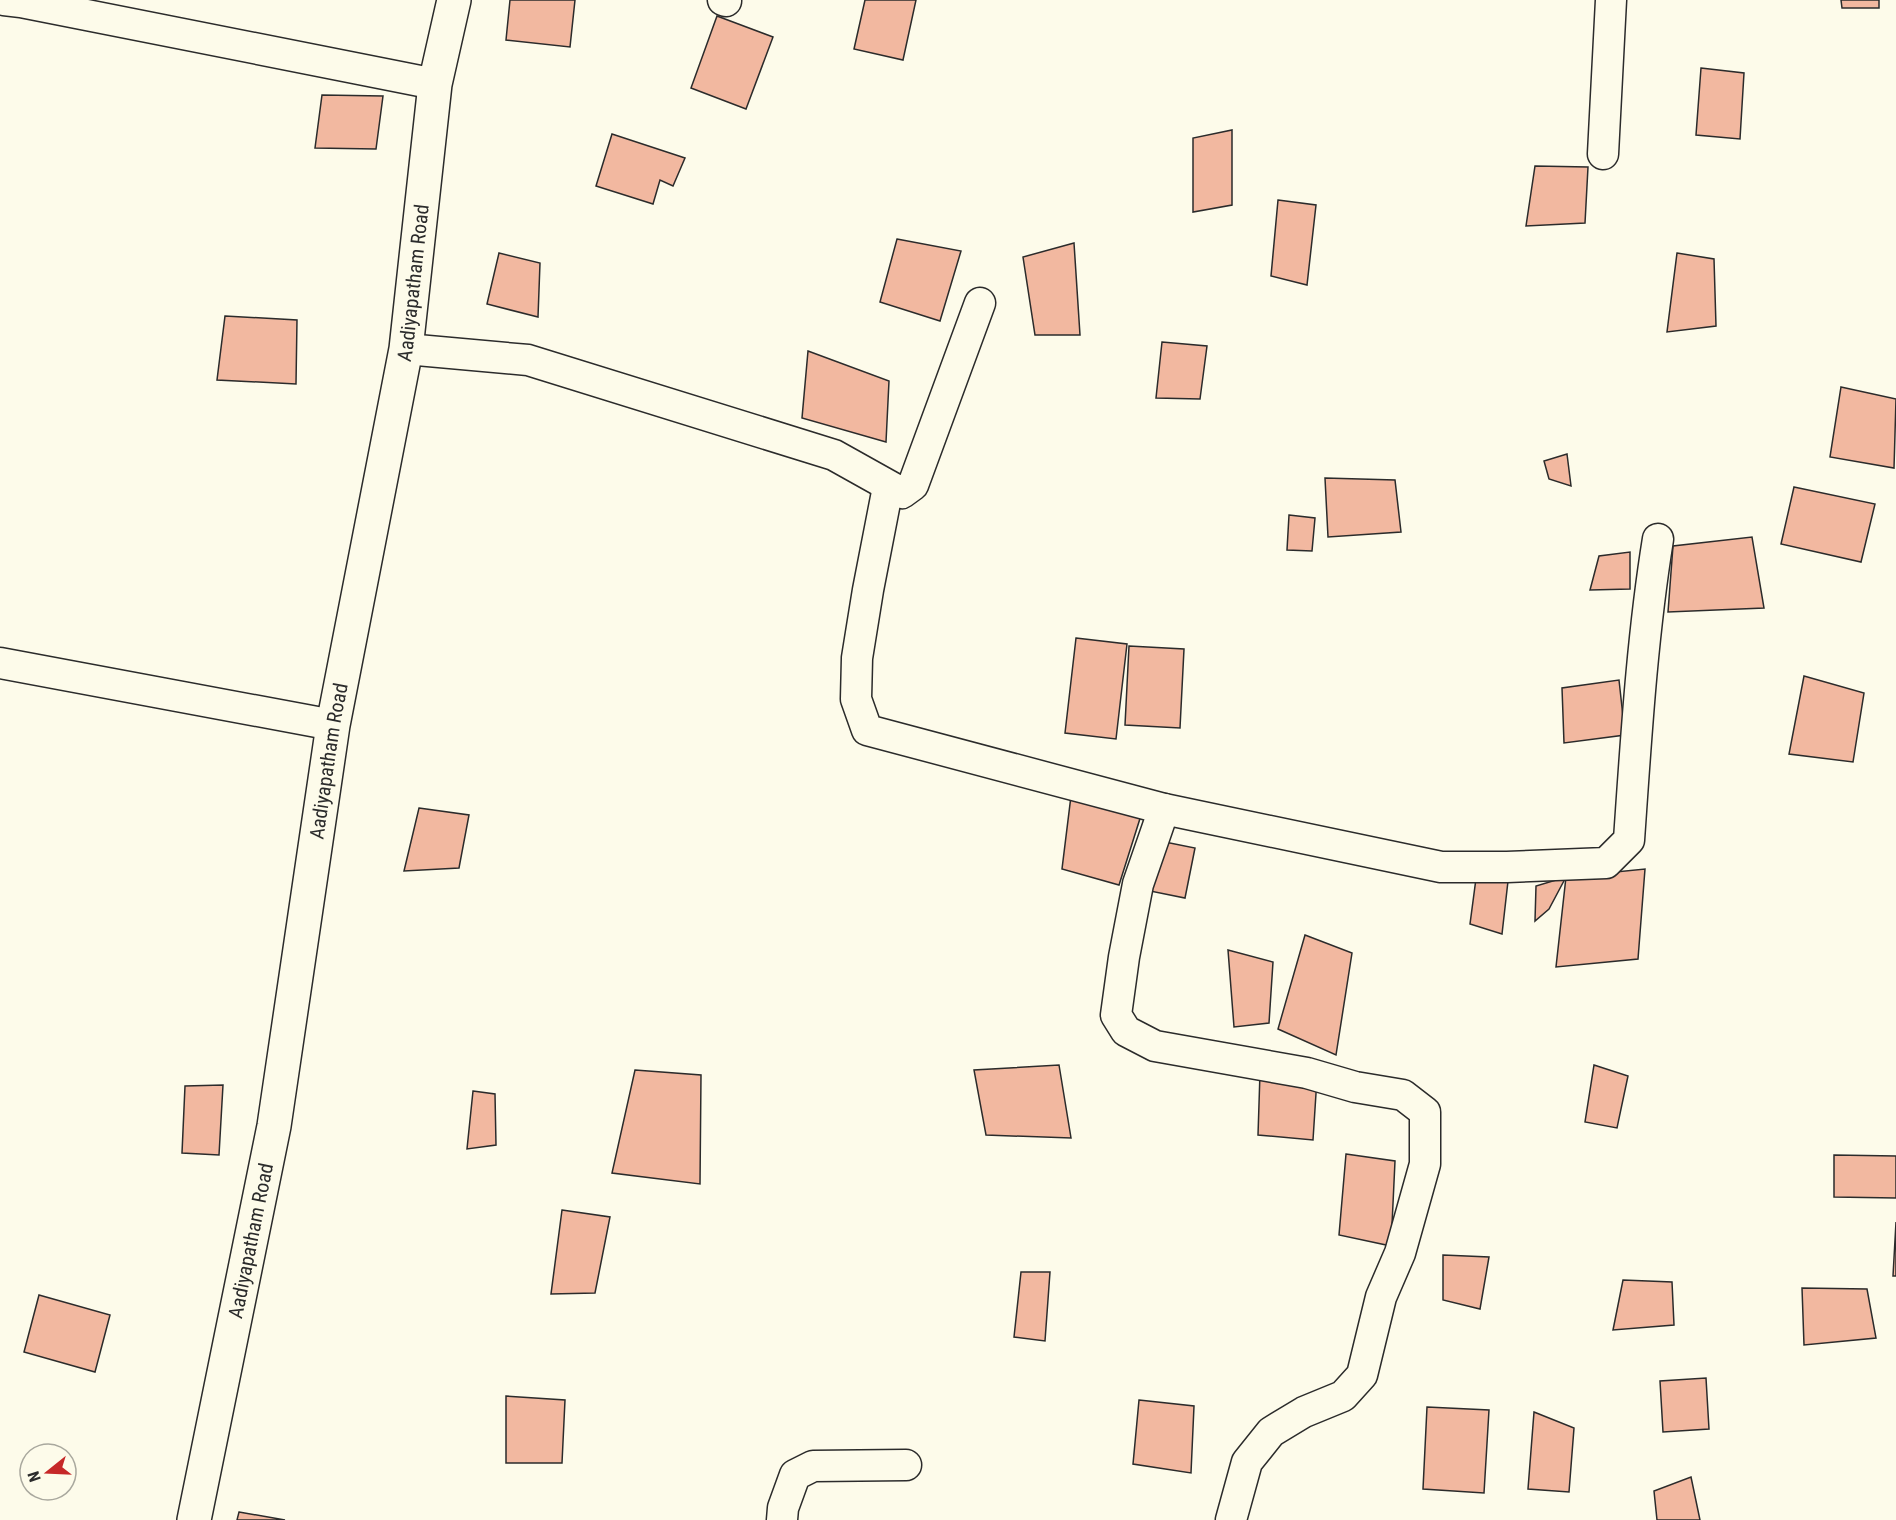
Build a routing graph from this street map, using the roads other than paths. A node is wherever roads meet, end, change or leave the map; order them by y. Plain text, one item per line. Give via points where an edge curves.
1 (4, 0) edge
2 (454, 0) edge
3 (1611, 0) edge
4 (435, 84) junction
5 (1604, 154) dead end
6 (980, 303) dead end
7 (406, 349) junction
8 (888, 487) junction
9 (1658, 539) dead end
10 (0, 663) edge
11 (333, 725) junction
12 (1164, 809) junction
13 (906, 1465) dead end
14 (194, 1520) edge
15 (782, 1520) edge
16 (1231, 1520) edge

1 - 4 street
2 - 4 street, Aadiyapatham Road
3 - 5 street
4 - 7 street, Aadiyapatham Road
6 - 8 street via 913,485 902,493
7 - 8 street via 528,360 834,455
7 - 11 street, Aadiyapatham Road
8 - 12 street via 857,658 856,699 867,730
9 - 12 street via 1629,840 1606,863 1441,867
10 - 11 street
11 - 14 street, Aadiyapatham Road via 274,1126
12 - 16 street via 1138,884 1124,957 1116,1015 1126,1031 1155,1046 1403,1095 1425,1112 1425,1164 1400,1253 1382,1297 1362,1375 1343,1396 1304,1412 1271,1432 1247,1462
13 - 15 street via 813,1466 795,1475

